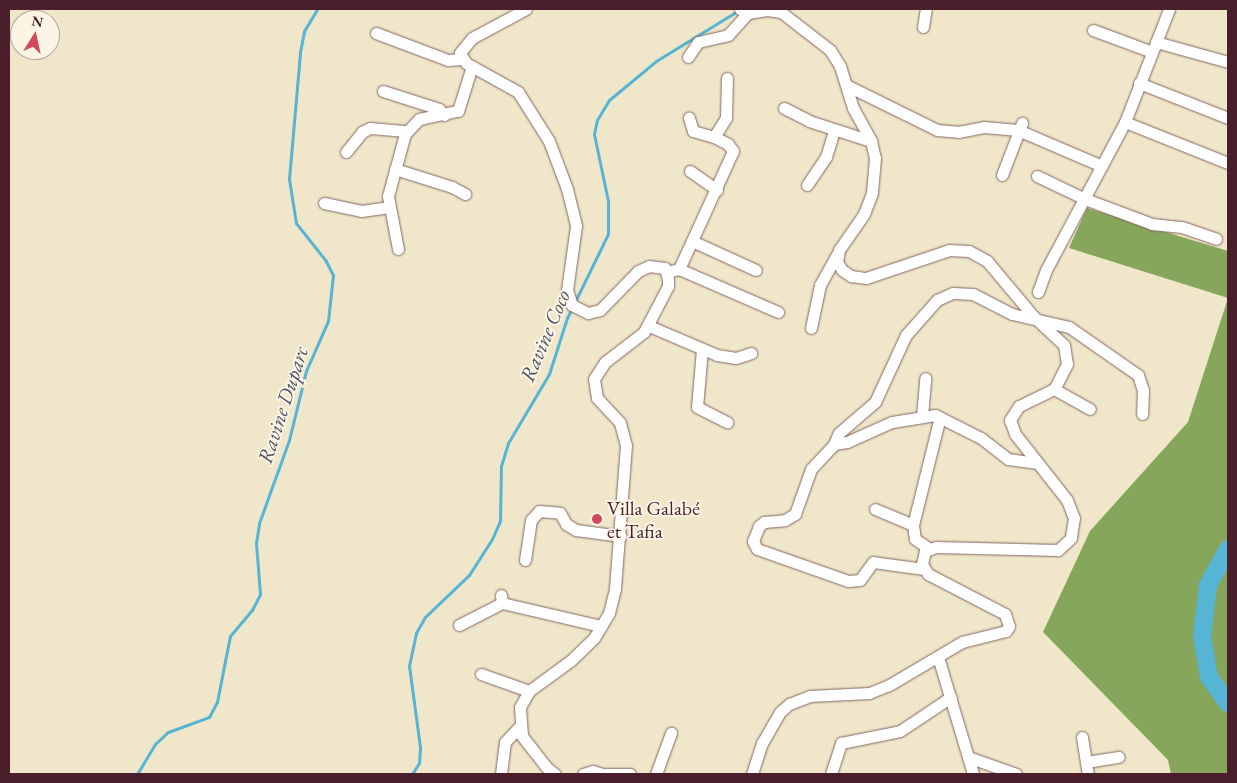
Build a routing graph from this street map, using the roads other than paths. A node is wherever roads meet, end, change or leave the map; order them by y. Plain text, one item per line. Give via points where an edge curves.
1 (526, 9) edge
2 (926, 9) edge
3 (1169, 9) edge
4 (744, 11) edge
5 (923, 27) dead end
6 (1093, 30) dead end
7 (376, 33) dead end
8 (1154, 47) junction
9 (688, 57) dead end
10 (462, 59) junction
11 (1228, 62) edge
12 (472, 66) junction
13 (727, 78) dead end
14 (1139, 83) junction
15 (846, 85) junction
16 (382, 91) dead end
17 (784, 108) dead end
18 (444, 115) junction
19 (689, 118) dead end
20 (1228, 118) edge
21 (1125, 122) junction
22 (1020, 127) junction
23 (834, 130) junction
24 (406, 131) junction
25 (714, 136) junction
26 (870, 141) junction
27 (346, 152) dead end
28 (1228, 163) edge
29 (1102, 166) junction
30 (394, 169) junction
31 (690, 171) dead end
32 (1002, 175) dead end
33 (1037, 176) dead end
34 (807, 185) dead end
35 (716, 190) junction
36 (465, 194) dead end
37 (1085, 199) junction
38 (324, 203) dead end
39 (388, 207) junction
40 (1216, 239) dead end
41 (692, 241) junction
42 (398, 249) dead end
43 (837, 254) junction
44 (680, 269) junction
45 (756, 270) dead end
46 (667, 272) junction
47 (1038, 292) dead end
48 (778, 312) dead end
49 (1034, 317) junction
50 (649, 326) junction
51 (811, 328) dead end
52 (702, 348) junction
53 (751, 353) dead end
54 (925, 378) dead end
55 (1054, 389) junction
56 (1090, 409) dead end
57 (1142, 414) dead end
58 (922, 416) junction
59 (940, 417) junction
60 (726, 422) dead end
61 (834, 444) junction
62 (1038, 463) junction
63 (875, 509) dead end
64 (913, 525) junction
65 (620, 536) junction
66 (930, 548) junction
67 (525, 560) dead end
68 (924, 569) junction
69 (459, 625) dead end
70 (601, 626) junction
71 (938, 657) junction
72 (481, 674) dead end
73 (529, 691) junction
74 (952, 697) junction
75 (519, 727) junction
76 (671, 733) dead end
77 (1082, 737) dead end
78 (968, 757) junction
79 (1119, 757) dead end
80 (1086, 762) junction
81 (500, 774) edge
82 (555, 774) edge
83 (584, 774) edge
84 (604, 774) edge
85 (624, 774) edge
86 (656, 774) edge
87 (752, 774) edge
88 (830, 774) edge
89 (973, 774) edge
90 (1016, 774) edge
91 (1088, 774) edge

1 - 10 street via 472,38 461,48
2 - 5 street
3 - 8 street
4 - 9 street via 728,34 698,42
4 - 15 street via 771,10 786,15 830,50
6 - 8 street
7 - 10 street via 448,60
8 - 11 street
8 - 14 street
10 - 12 street
12 - 18 street via 462,106 452,114
12 - 46 street via 518,92 549,141 558,162 576,226 567,290 572,305 588,313 606,306 644,267 658,265
13 - 25 street via 726,118
14 - 20 street
14 - 21 street
15 - 22 street via 942,131
15 - 26 street via 853,108
16 - 18 street via 439,109
17 - 23 street
18 - 24 street via 419,119
19 - 25 street via 693,131
21 - 28 street
21 - 29 street
22 - 29 street
22 - 32 street
23 - 26 street
23 - 34 street via 826,157
24 - 27 street via 370,128 362,132
24 - 30 street
25 - 35 street via 733,151
26 - 43 street via 875,174 869,204
29 - 37 street
30 - 36 street via 452,186
30 - 39 street
31 - 35 street
33 - 37 street
35 - 41 street
37 - 40 street via 1152,224 1182,227
37 - 47 street via 1046,270
38 - 39 street via 360,211
39 - 42 street
41 - 44 street
41 - 45 street
43 - 49 street via 842,270 861,278 949,250 969,250 987,261
43 - 51 street via 820,285
44 - 46 street
44 - 48 street
46 - 50 street via 668,286
49 - 55 street via 1059,339 1067,353 1067,364
49 - 57 street via 1069,327 1138,375 1143,390
49 - 61 street via 1012,314 989,300 966,292 937,300 906,335 875,402 840,433
50 - 52 street
50 - 65 street via 630,346 605,362 594,378 597,398 620,423 625,435 627,460
52 - 53 street via 726,357
52 - 60 street via 697,407
54 - 58 street
55 - 56 street
55 - 62 street via 1019,406 1010,416 1011,427
58 - 59 street
58 - 61 street via 886,424 847,442
59 - 62 street via 980,438 1008,459
59 - 64 street
61 - 68 street via 811,469 795,514 785,520 764,522 754,534 754,545 818,572 855,582 873,562
62 - 66 street via 1071,509 1074,529 1066,545 1051,551
63 - 64 street
64 - 66 street via 915,539
65 - 67 street via 576,530 566,524 560,513 539,510 531,520
65 - 70 street via 615,589
66 - 68 street via 922,555
68 - 71 street via 932,577 986,603 1009,620 1006,631 973,638
69 - 70 street via 501,599
70 - 73 street via 582,651
71 - 74 street
71 - 87 street via 869,693 810,696 789,704 780,712 762,743
72 - 73 street
73 - 75 street via 520,707
74 - 78 street
74 - 88 street via 900,731 841,743
75 - 81 street via 505,742
75 - 82 street via 546,768
76 - 86 street
77 - 80 street
78 - 89 street
78 - 90 street
79 - 80 street
80 - 91 street
83 - 84 street via 593,771
84 - 85 street

